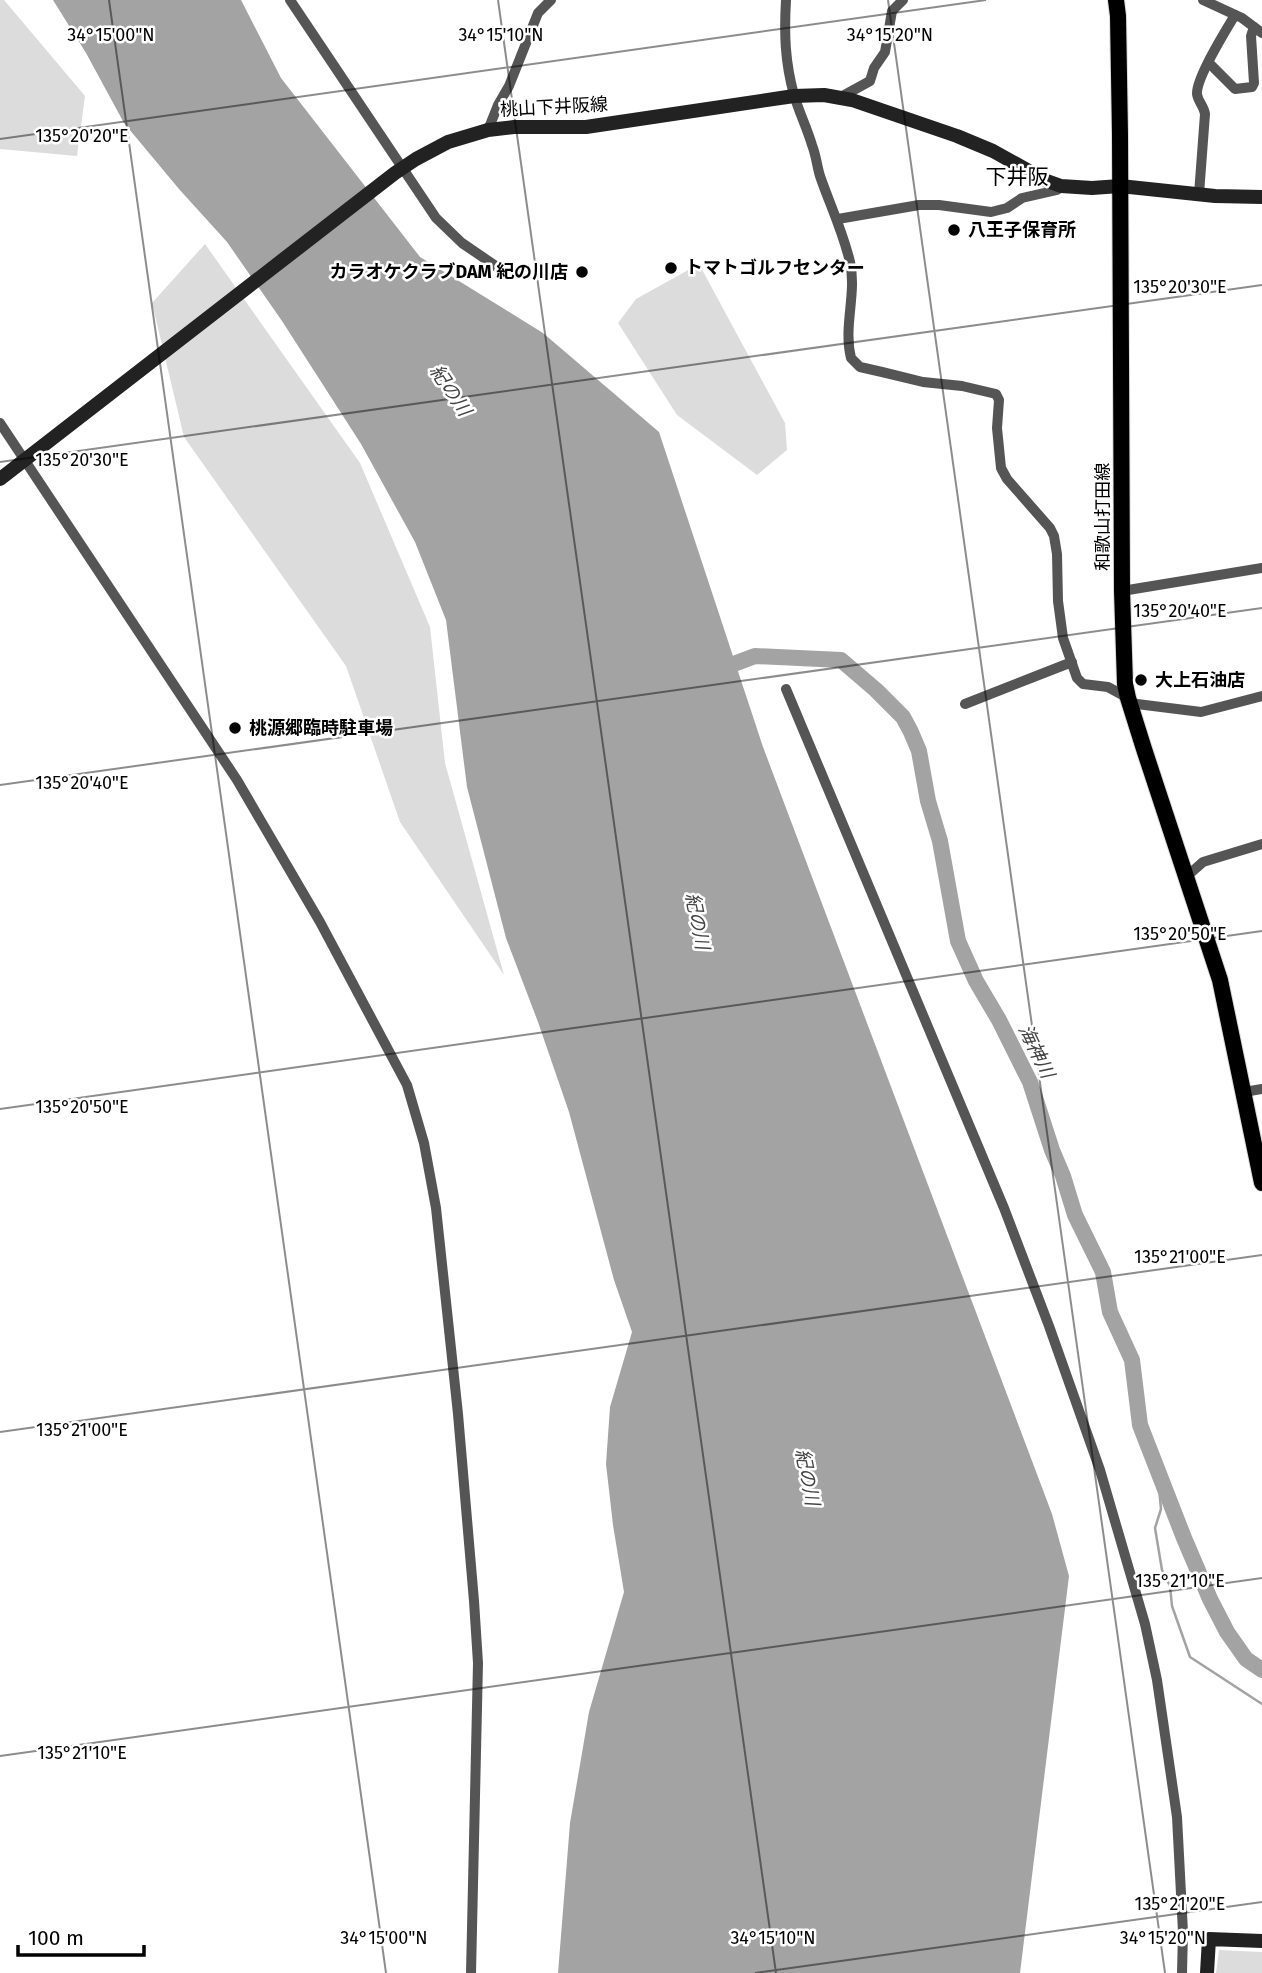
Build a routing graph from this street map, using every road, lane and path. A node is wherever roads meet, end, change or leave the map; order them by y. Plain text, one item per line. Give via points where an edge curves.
1 (290, 0) edge
2 (542, 0) edge
3 (551, 0) edge
4 (786, 0) edge
5 (903, 0) edge
6 (1116, 0) edge
7 (1203, 0) edge
8 (538, 13) junction
9 (1235, 15) junction
10 (1258, 30) edge
11 (1209, 63) junction
12 (794, 96) junction
13 (839, 98) junction
14 (488, 130) junction
15 (399, 171) junction
16 (1061, 186) junction
17 (1120, 186) junction
18 (1199, 194) junction
19 (1262, 197) edge
20 (838, 219) junction
21 (506, 273) dead end
22 (0, 424) edge
23 (26, 459) junction
24 (0, 479) edge
25 (1262, 568) edge
26 (1122, 592) junction
27 (1072, 662) junction
28 (786, 689) dead end
29 (1262, 696) edge
30 (1129, 701) junction
31 (965, 704) dead end
32 (1262, 844) edge
33 (1186, 877) junction
34 (1262, 1090) edge
35 (1244, 1092) junction
36 (1262, 1183) edge
37 (1262, 1941) edge
38 (471, 1973) edge
39 (1182, 1973) edge
40 (1207, 1973) edge

1 - 15 street
2 - 8 street
3 - 8 street
4 - 12 street via 784,38
5 - 13 street via 892,11 885,52 870,81
6 - 17 main road, 和歌山打田線
7 - 9 street
8 - 14 street
9 - 10 street
9 - 11 street
10 - 11 street via 1251,36 1252,87 1235,89
11 - 18 street via 1198,85 1198,100 1205,109
12 - 13 main road, 桃山下井阪線
12 - 14 main road, 桃山下井阪線 via 607,125
12 - 20 street
13 - 16 main road, 桃山下井阪線 via 957,136
14 - 15 main road, 桃山下井阪線 via 448,142
15 - 21 street via 462,243
15 - 23 main road, 桃山下井阪線
16 - 17 main road, 桃山下井阪線
16 - 20 street via 991,212 919,205
17 - 18 main road, 桃山下井阪線
17 - 26 main road, 和歌山打田線
18 - 19 main road, 桃山下井阪線
20 - 27 street via 852,287 848,321 851,358 860,367 996,394 1002,468 1054,536 1063,638
22 - 23 street
23 - 24 main road, 桃山下井阪線
23 - 38 street via 237,780 407,1085 436,1208 474,1601 478,1663
25 - 26 street
26 - 30 main road, 和歌山打田線
27 - 30 street via 1083,684 1108,687
27 - 31 street
28 - 39 street via 1004,1208 1100,1470 1157,1680 1177,1817
29 - 30 street via 1201,712
30 - 33 main road, 和歌山打田線
32 - 33 street via 1202,862
33 - 35 main road, 和歌山打田線 via 1220,979
34 - 35 street
35 - 36 main road, 和歌山打田線
37 - 40 main road via 1209,1939

